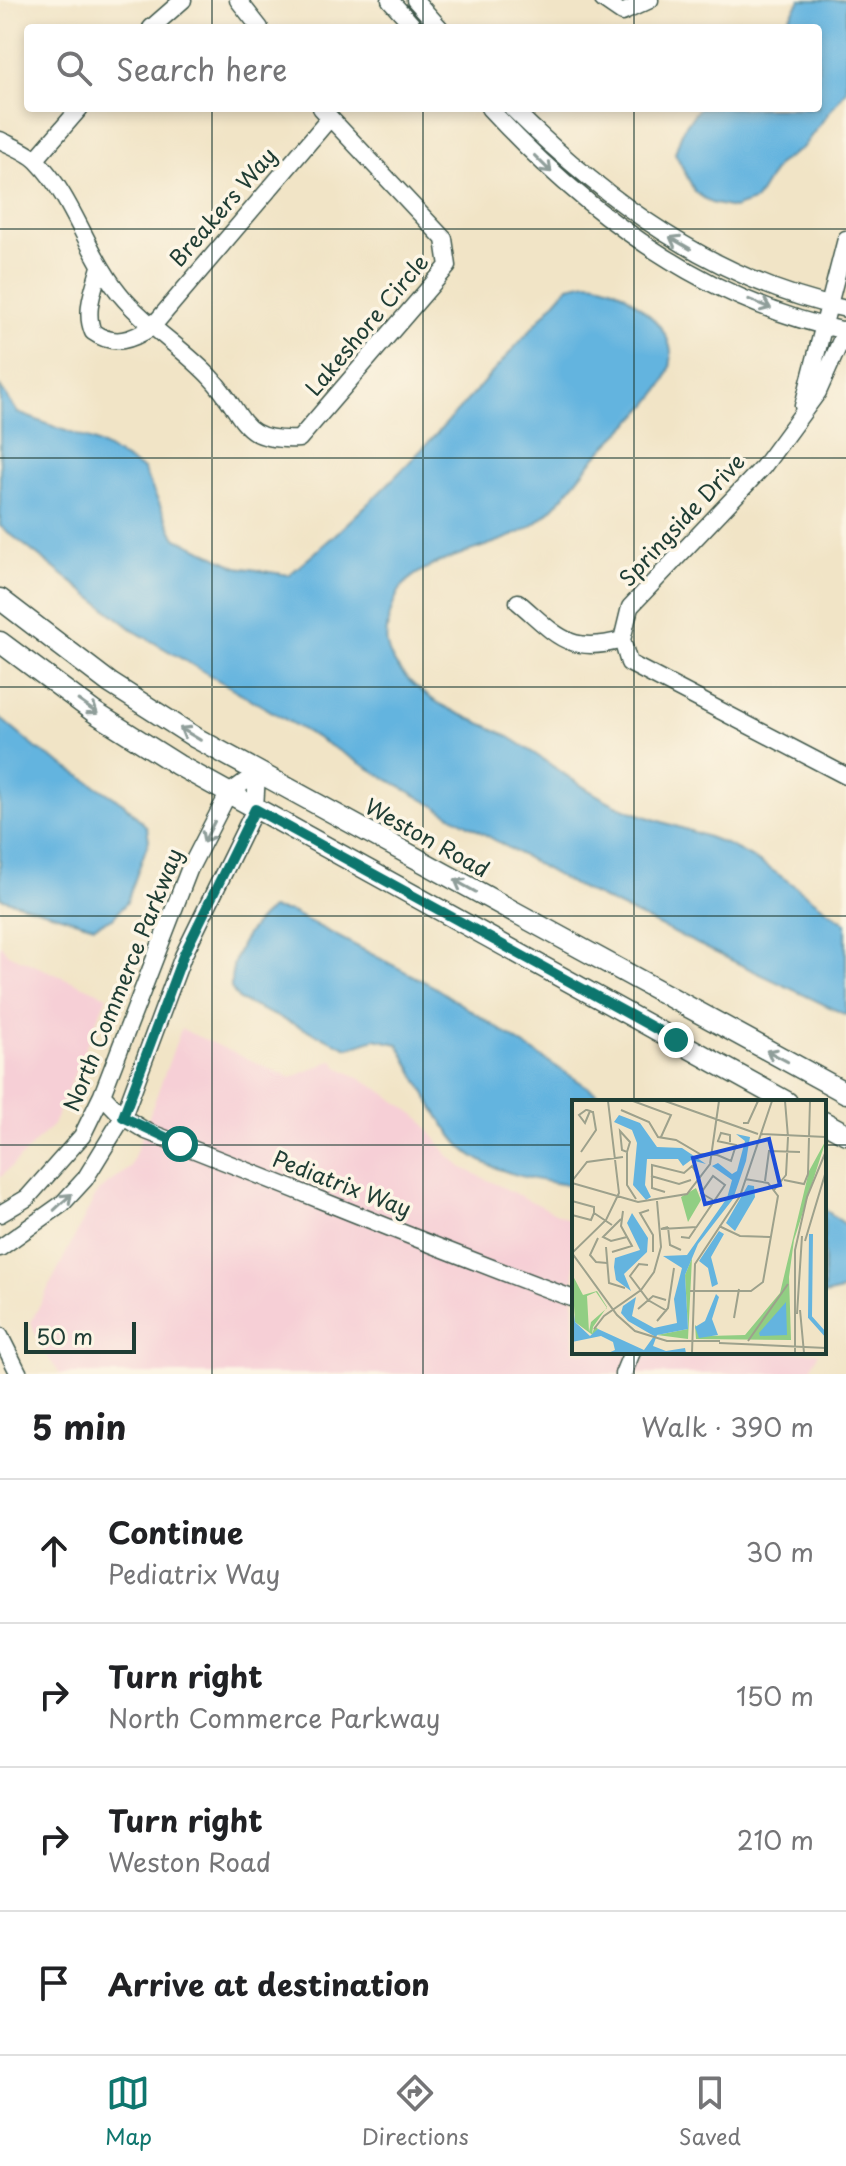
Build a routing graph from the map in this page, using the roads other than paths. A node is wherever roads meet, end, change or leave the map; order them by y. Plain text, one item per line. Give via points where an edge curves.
1 (183, 0) edge
2 (238, 0) edge
3 (390, 0) edge
4 (415, 0) edge
5 (603, 0) edge
6 (650, 0) edge
7 (156, 24) edge
8 (257, 24) edge
9 (411, 24) edge
10 (436, 24) edge
11 (77, 112) edge
12 (493, 112) edge
13 (516, 112) edge
14 (325, 113) edge
15 (0, 140) edge
16 (36, 159) junction
17 (846, 239) edge
18 (100, 267) junction
19 (838, 307) edge
20 (824, 326) junction
21 (152, 327) junction
22 (846, 330) edge
23 (802, 411) junction
24 (0, 599) edge
25 (518, 602) dead end
26 (622, 640) junction
27 (0, 642) edge
28 (257, 773) junction
29 (846, 776) edge
30 (228, 794) junction
31 (255, 809) junction
32 (846, 1093) edge
33 (102, 1095) junction
34 (783, 1100) edge
35 (123, 1117) junction
36 (826, 1123) edge
37 (846, 1134) edge
38 (0, 1214) edge
39 (0, 1248) edge
40 (572, 1298) edge
41 (0, 1336) edge
42 (631, 1354) edge
43 (19, 1374) edge
44 (623, 1374) edge

1 - 7 street
2 - 8 street
3 - 9 street
4 - 10 street
5 - 6 street via 622,13
11 - 16 street
12 -> 20 street via 557,178 670,262
19 -> 13 street via 735,272 680,244 568,164
14 - 21 street, Breakers Way
14 - 21 street, Lakeshore Circle via 444,239 448,266 438,282 299,439 271,440 247,427 212,379
15 - 16 street
16 - 18 street via 61,193
17 - 19 street, Springside Drive
18 - 21 street
18 - 21 street via 91,295 93,332 119,342
19 - 20 street, Springside Drive
20 - 22 street
20 - 23 street, Springside Drive
22 - 23 street, Springside Drive via 831,369
23 - 26 street, Springside Drive via 763,467 630,607
28 -> 24 main road, Weston Road via 110,683
25 - 26 street via 564,641 593,648
26 - 29 street via 629,663
27 -> 30 main road via 132,737
28 - 30 street, North Commerce Parkway
28 - 31 street
32 -> 28 main road, Weston Road
30 - 31 main road
30 -> 33 street, North Commerce Parkway via 166,924
31 - 34 main road
31 - 35 street via 183,956
33 - 35 street, Pediatrix Way
33 - 38 street, North Commerce Parkway via 82,1136 27,1198
39 -> 35 street via 62,1204 85,1179
35 - 40 street, Pediatrix Way via 146,1131
36 - 37 main road
41 - 43 street
42 - 44 street

